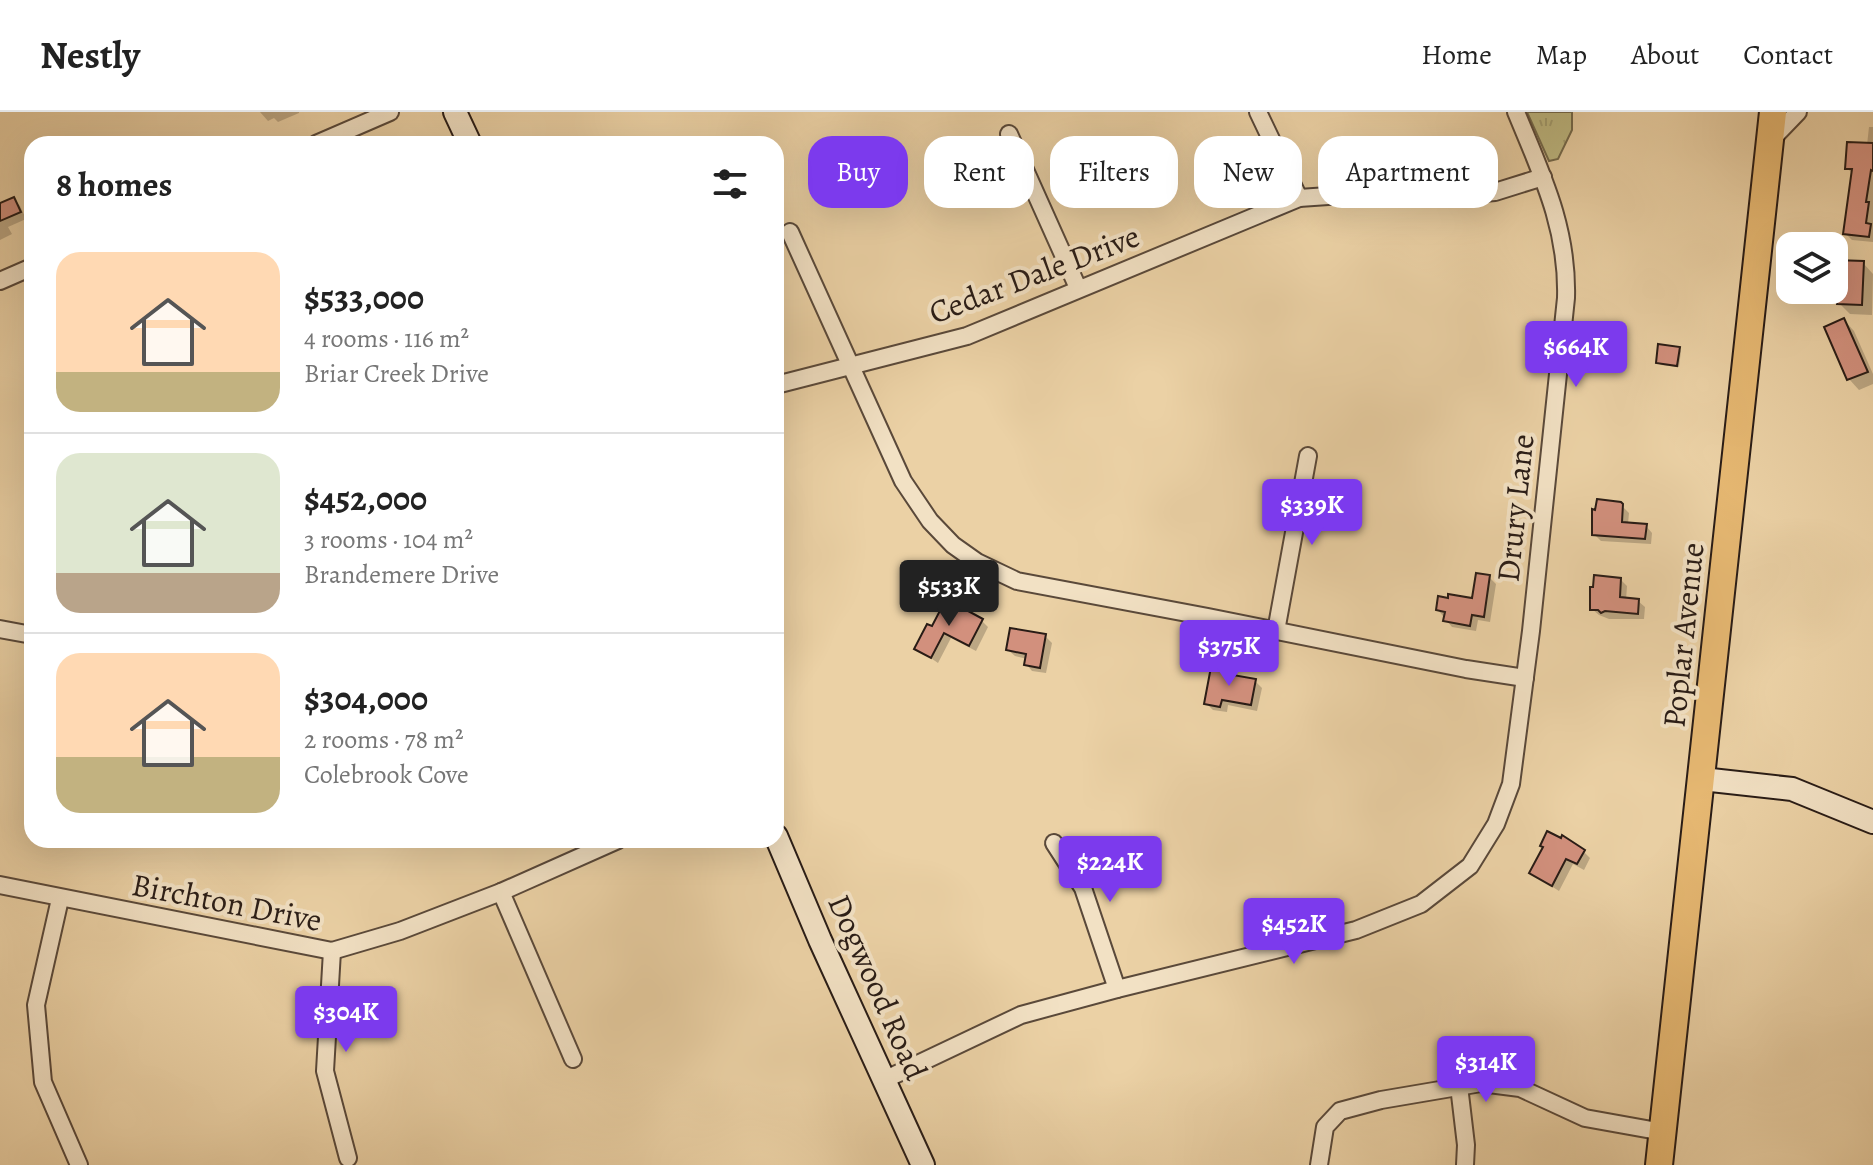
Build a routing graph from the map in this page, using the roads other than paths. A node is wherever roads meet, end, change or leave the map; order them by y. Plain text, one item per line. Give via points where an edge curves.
1 (390, 112) edge
2 (455, 112) edge
3 (1258, 112) edge
4 (1516, 112) edge
5 (1773, 112) edge
6 (1798, 112) edge
7 (1009, 134) dead end
8 (334, 136) edge
9 (466, 136) edge
10 (1269, 136) edge
11 (1770, 141) junction
12 (1543, 177) junction
13 (1302, 198) edge
14 (1274, 208) edge
15 (790, 232) dead end
16 (24, 270) edge
17 (0, 281) edge
18 (1078, 288) junction
19 (851, 365) junction
20 (784, 383) edge
21 (1308, 456) dead end
22 (0, 629) edge
23 (1276, 631) junction
24 (24, 634) edge
25 (1525, 678) junction
26 (1702, 779) junction
27 (1873, 822) edge
28 (1054, 843) dead end
29 (600, 848) edge
30 (781, 848) edge
31 (0, 885) edge
32 (501, 892) junction
33 (60, 899) junction
34 (332, 951) junction
35 (1117, 989) junction
36 (573, 1059) dead end
37 (884, 1080) junction
38 (1459, 1086) junction
39 (1663, 1132) junction
40 (348, 1158) dead end
41 (79, 1165) edge
42 (923, 1165) edge
43 (1319, 1165) edge
44 (1465, 1165) edge
45 (1659, 1165) edge

1 - 8 street
2 - 9 street
3 - 10 street
4 - 12 street, Drury Lane
5 - 11 main road, Poplar Avenue
6 - 11 street
7 - 18 street
11 - 26 main road, Poplar Avenue
12 - 13 street, Cedar Dale Drive via 1472,194 1416,190
12 - 25 street, Drury Lane via 1559,222 1566,279
14 - 18 street, Cedar Dale Drive
15 - 19 street
16 - 17 street
18 - 19 street, Cedar Dale Drive via 967,336
19 - 20 street, Cedar Dale Drive
19 - 23 street via 914,501 953,545 977,562 1017,581
21 - 23 street
22 - 24 street
23 - 25 street
25 - 35 street, Drury Lane via 1511,784 1496,824 1470,866 1421,904 1356,930
26 - 27 street via 1792,789
26 - 39 main road, Poplar Avenue
28 - 35 street via 1083,888
29 - 32 street, Birchton Drive
30 - 37 street, Dogwood Road
31 - 33 street, Birchton Drive
32 - 34 street, Birchton Drive
32 - 36 street
33 - 34 street, Birchton Drive
33 - 41 street via 36,1005 43,1082
34 - 40 street via 325,1071
35 - 37 street, Drury Lane via 1021,1015
37 - 42 street, Dogwood Road
38 - 39 street via 1520,1088 1585,1118
38 - 43 street via 1340,1111 1325,1127
38 - 44 street
39 - 45 main road, Poplar Avenue

